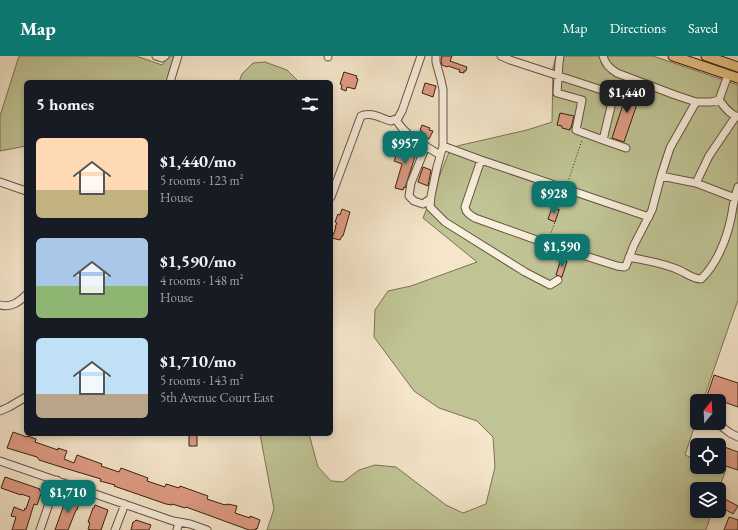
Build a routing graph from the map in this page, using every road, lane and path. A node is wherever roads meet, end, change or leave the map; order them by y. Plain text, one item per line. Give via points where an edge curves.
1 (156, 56) edge
2 (165, 56) edge
3 (178, 56) edge
4 (421, 56) edge
5 (436, 56) edge
6 (500, 56) edge
7 (560, 56) edge
8 (603, 56) edge
9 (673, 56) edge
10 (706, 56) edge
11 (738, 67) edge
12 (728, 74) junction
13 (558, 76) junction
14 (738, 78) edge
15 (171, 80) edge
16 (719, 100) junction
17 (696, 102) junction
18 (737, 117) edge
19 (396, 120) junction
20 (585, 134) junction
21 (603, 140) junction
22 (426, 146) junction
23 (443, 146) junction
24 (626, 148) dead end
25 (440, 155) junction
26 (481, 160) junction
27 (661, 176) junction
28 (0, 182) edge
29 (696, 183) junction
30 (738, 187) edge
31 (566, 189) junction
32 (24, 190) edge
33 (333, 191) edge
34 (735, 198) junction
35 (430, 199) junction
36 (559, 210) dead end
37 (650, 217) junction
38 (555, 222) dead end
39 (548, 244) junction
40 (629, 257) junction
41 (558, 280) dead end
42 (24, 297) edge
43 (0, 305) edge
44 (24, 398) edge
45 (0, 411) edge
46 (726, 430) edge
47 (738, 437) edge
48 (0, 461) edge
49 (57, 480) junction
50 (125, 504) junction
51 (179, 522) junction
52 (40, 530) edge
53 (115, 530) edge
54 (177, 530) edge
55 (207, 530) edge

1 - 2 street
3 - 15 street
4 - 19 street via 402,111
5 - 23 street via 443,90
6 - 13 street
7 - 13 street
8 - 17 street via 607,65 617,74
9 - 12 main road
10 - 11 main road
12 - 14 main road
12 - 16 street
13 - 20 street via 557,92 582,100 576,130
13 - 21 street via 614,94
16 - 17 street
16 - 18 street
17 - 27 street via 672,143
18 - 29 street via 706,160
19 - 22 street via 411,137
19 - 33 street via 389,121 369,114 361,116
20 - 21 street
20 - 31 path
21 - 24 street
22 - 25 street
22 - 35 street via 411,183 409,196 423,204
23 - 25 street
23 - 26 street
25 - 35 street
26 - 31 street
26 - 39 street via 466,203 468,214
27 - 29 street
27 - 37 street
28 - 32 street
29 - 34 street
30 - 34 street
31 - 36 path
31 - 37 street
34 - 40 street via 724,243 701,279 663,264
35 - 41 street via 430,207 445,222 524,272 550,285
37 - 40 street
38 - 39 path
39 - 40 street via 620,266 626,266
42 - 43 street via 9,306
44 - 45 street
46 - 47 street
48 - 49 street
49 - 50 street
49 - 52 street
50 - 51 street
50 - 53 street
51 - 54 street
51 - 55 street

